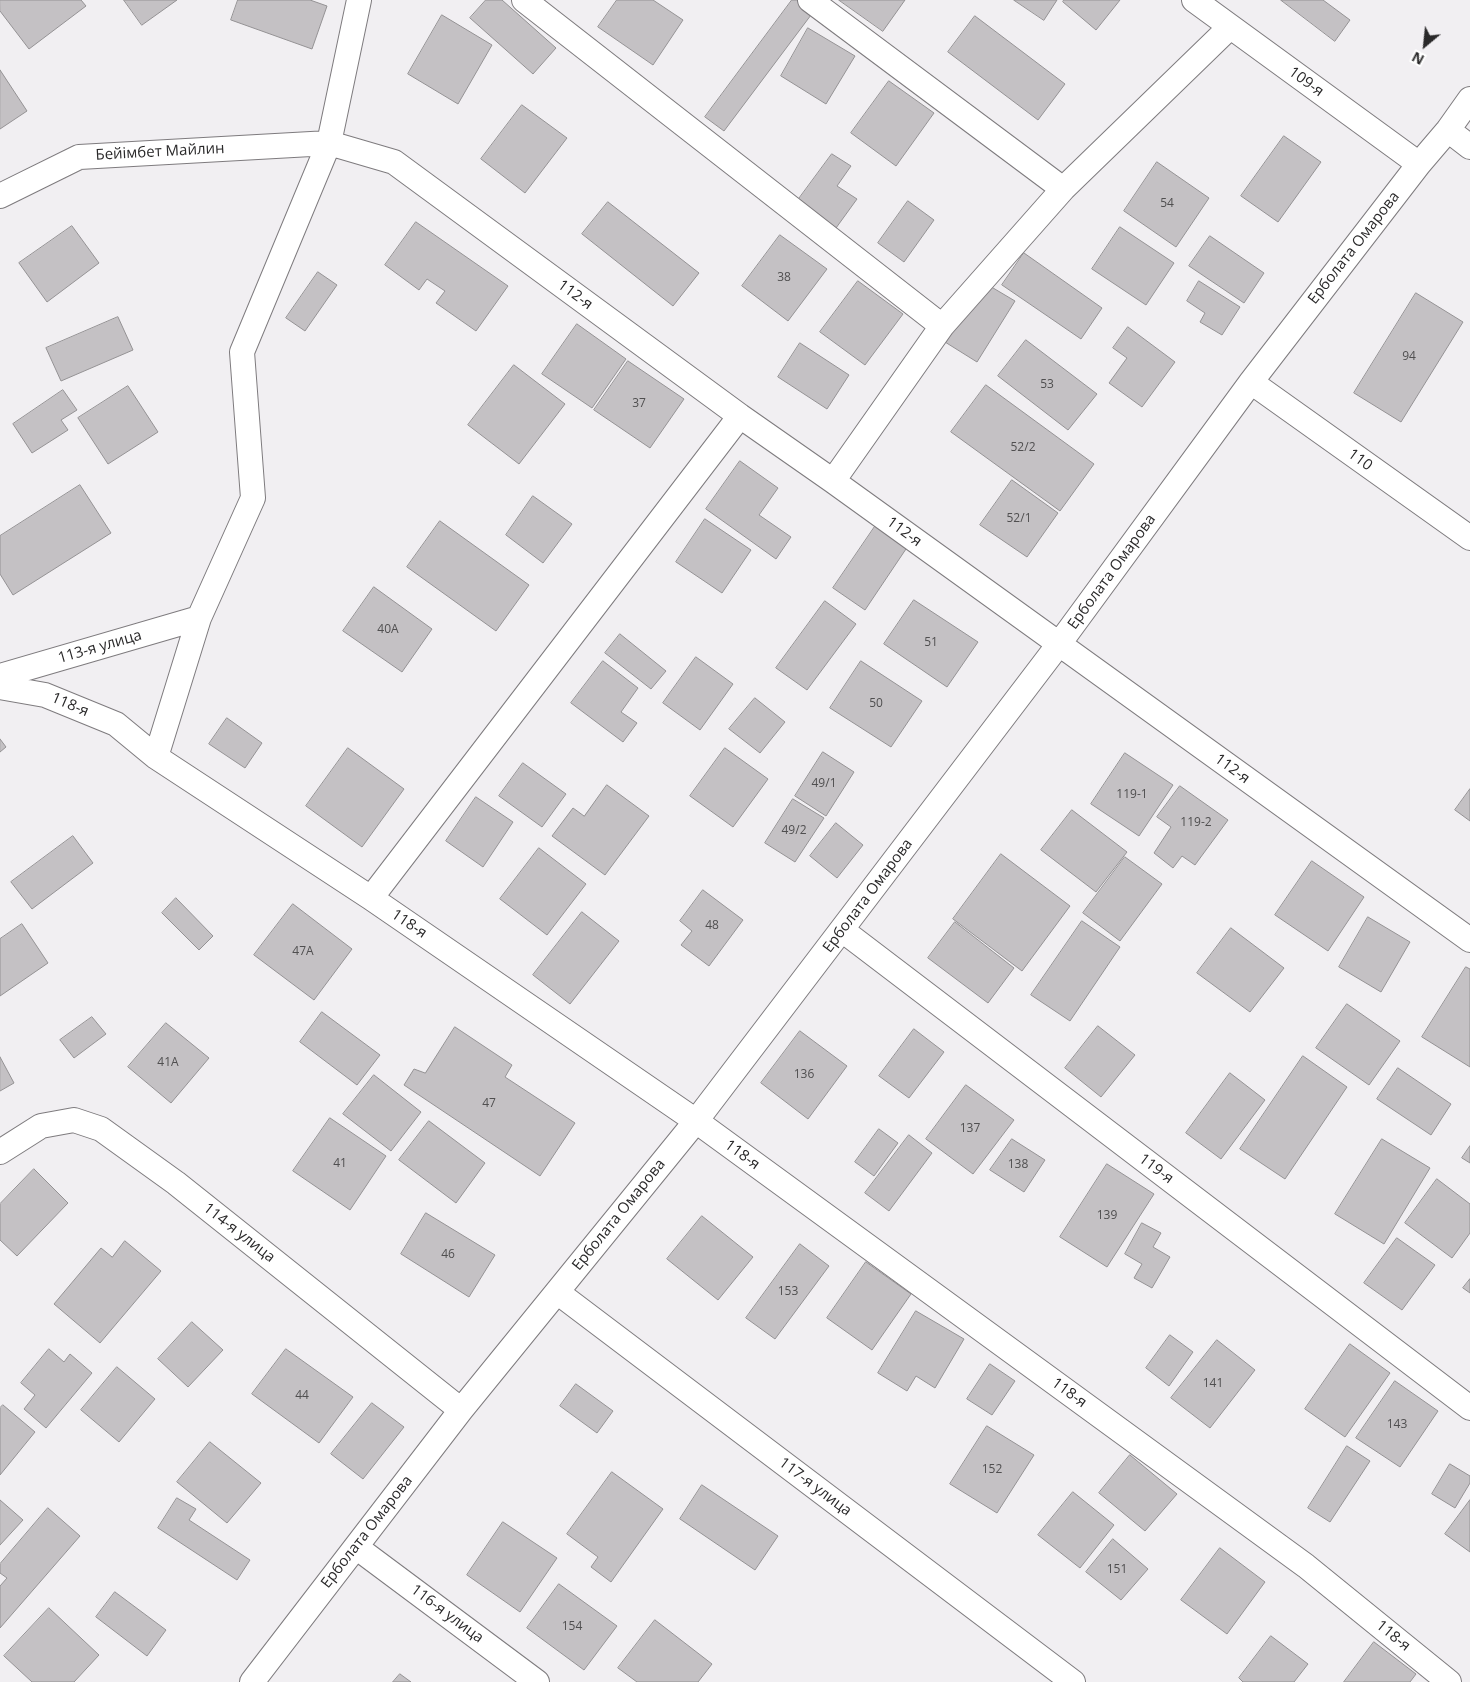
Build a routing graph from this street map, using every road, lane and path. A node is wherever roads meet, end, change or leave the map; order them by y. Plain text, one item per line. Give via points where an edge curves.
1 (359, 0) edge
2 (524, 0) edge
3 (810, 0) edge
4 (1194, 0) edge
5 (1230, 27) junction
6 (1470, 99) edge
7 (1448, 130) junction
8 (329, 143) junction
9 (1470, 147) edge
10 (1419, 164) junction
11 (1063, 189) junction
12 (0, 196) edge
13 (942, 326) junction
14 (1251, 382) junction
15 (740, 416) junction
16 (833, 481) junction
17 (1470, 538) edge
18 (200, 618) junction
19 (1059, 644) junction
20 (0, 676) edge
21 (0, 687) edge
22 (156, 757) junction
23 (371, 898) junction
24 (842, 930) junction
25 (1470, 940) edge
26 (696, 1121) junction
27 (0, 1152) edge
28 (557, 1292) junction
29 (1470, 1408) edge
30 (461, 1410) junction
31 (356, 1547) junction
32 (252, 1682) edge
33 (537, 1682) edge
34 (1073, 1682) edge
35 (1449, 1682) edge

1 - 8 street
2 - 13 street
3 - 11 street
4 - 5 street, 109-я
5 - 10 street, 109-я
5 - 11 street
6 - 7 street, Ерболата Омарова
7 - 9 street
7 - 10 street, Ерболата Омарова
8 - 12 street, Бейімбет Майлин via 80,157
8 - 15 street, 112-я via 394,162
8 - 18 street via 242,352 253,498
10 - 14 street, Ерболата Омарова
11 - 13 street
13 - 16 street
14 - 17 street, 110
14 - 19 street, Ерболата Омарова
15 - 16 street, 112-я
15 - 23 street
16 - 19 street, 112-я
18 - 20 street, 113-я улица
18 - 22 street
19 - 24 street, Ерболата Омарова
19 - 25 street, 112-я
21 - 22 street, 118-я via 45,695 116,724
22 - 23 street, 118-я
23 - 26 street, 118-я
24 - 26 street, Ерболата Омарова
24 - 29 street, 119-я
26 - 28 street, Ерболата Омарова
26 - 35 street, 118-я via 1306,1566
27 - 30 street, 114-я улица via 41,1126 74,1120 101,1129 176,1183
28 - 30 street, Ерболата Омарова
28 - 34 street, 117-я улица
30 - 31 street, Ерболата Омарова
31 - 32 street, Ерболата Омарова
31 - 33 street, 116-я улица

